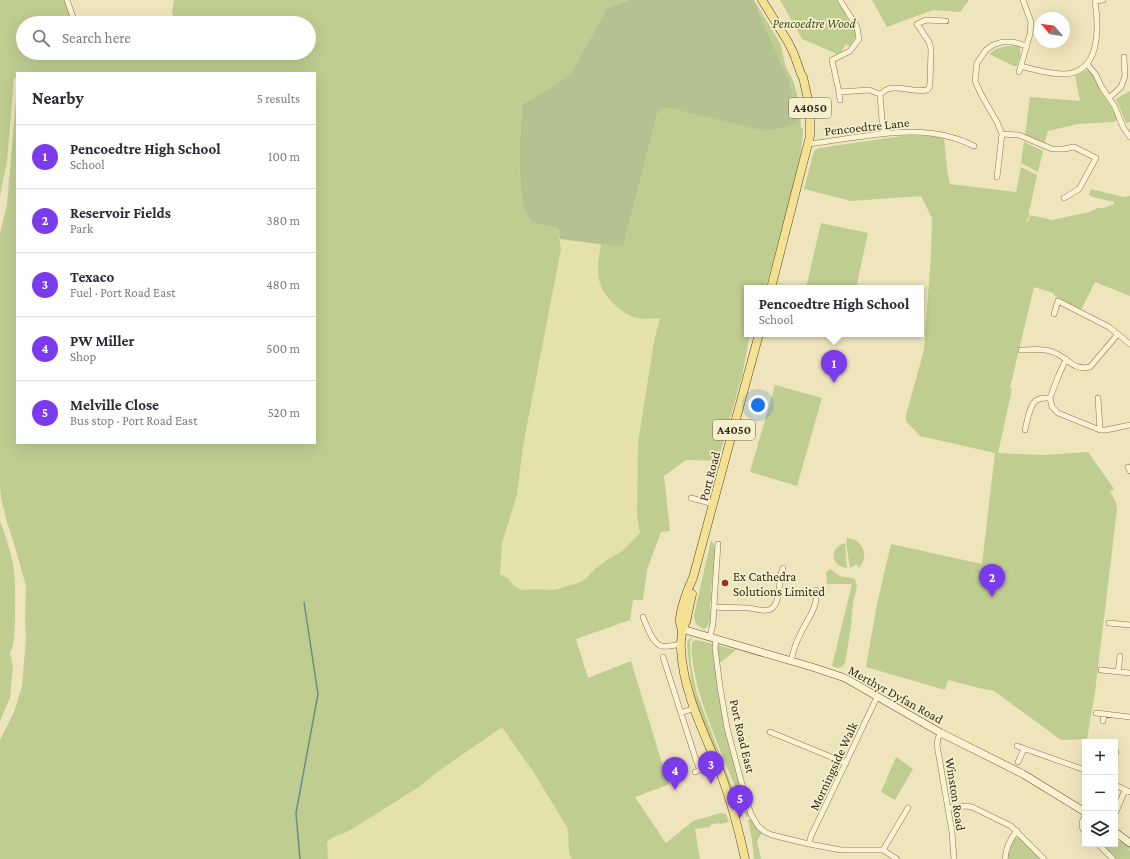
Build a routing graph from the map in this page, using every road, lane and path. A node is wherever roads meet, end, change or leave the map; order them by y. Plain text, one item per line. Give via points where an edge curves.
1 (67, 0) edge
2 (762, 0) edge
3 (840, 0) edge
4 (1023, 0) edge
5 (1103, 0) edge
6 (1095, 1) edge
7 (73, 16) edge
8 (946, 22) dead end
9 (1027, 46) junction
10 (1124, 57) dead end
11 (1087, 64) junction
12 (1021, 66) junction
13 (1019, 72) dead end
14 (839, 92) junction
15 (880, 94) junction
16 (1109, 98) junction
17 (840, 100) dead end
18 (883, 133) junction
19 (1002, 134) junction
20 (1130, 137) edge
21 (808, 144) junction
22 (974, 146) dead end
23 (997, 177) dead end
24 (1064, 198) dead end
25 (772, 285) edge
26 (1054, 314) dead end
27 (1118, 334) junction
28 (758, 337) edge
29 (1130, 344) edge
30 (1021, 350) dead end
31 (1066, 359) junction
32 (1050, 398) junction
33 (1098, 398) dead end
34 (1130, 425) edge
35 (1025, 430) dead end
36 (1100, 430) junction
37 (691, 498) dead end
38 (714, 504) junction
39 (718, 544) dead end
40 (783, 568) dead end
41 (816, 590) dead end
42 (714, 607) junction
43 (643, 617) dead end
44 (1109, 623) dead end
45 (1130, 625) edge
46 (682, 629) junction
47 (713, 638) junction
48 (681, 644) junction
49 (1120, 656) dead end
50 (663, 657) dead end
51 (791, 661) junction
52 (1101, 670) dead end
53 (1118, 672) junction
54 (1130, 673) edge
55 (877, 697) junction
56 (694, 708) junction
57 (681, 713) junction
58 (1096, 713) dead end
59 (1104, 714) junction
60 (1130, 717) edge
61 (1103, 722) dead end
62 (770, 732) dead end
63 (941, 733) junction
64 (1017, 746) dead end
65 (1024, 749) junction
66 (1018, 762) dead end
67 (846, 764) junction
68 (707, 768) dead end
69 (1082, 769) edge
70 (1118, 786) edge
71 (1127, 791) edge
72 (908, 808) dead end
73 (948, 808) junction
74 (1083, 811) edge
75 (1117, 811) edge
76 (1017, 831) junction
77 (1118, 834) edge
78 (1130, 843) edge
79 (809, 844) junction
80 (1101, 847) edge
81 (883, 850) junction
82 (745, 859) edge
83 (897, 859) edge
84 (954, 859) edge
85 (1005, 859) edge
86 (1044, 859) edge
87 (1113, 859) edge

1 - 7 street
2 - 21 main road, A4050 via 791,49 801,74 805,136
3 - 14 street via 857,27 859,39 850,51 832,60
4 - 9 street via 1031,22
5 - 6 street
6 - 11 street via 1097,32
8 - 15 street via 926,20 917,24 931,49 929,88 924,91 889,88
9 - 12 street
9 - 19 street via 1013,42 992,45 977,63 975,81
10 - 16 street via 1125,76 1121,87
11 - 12 street via 1081,69 1064,74
11 - 16 street
12 - 13 street
14 - 15 street via 869,90
14 - 17 street
15 - 18 street
16 - 20 street
18 - 21 street, Pencoedtre Lane
18 - 22 street, Pencoedtre Lane via 935,133
19 - 23 street
19 - 24 street via 1019,135 1052,149 1074,147 1096,158 1079,189
21 - 25 main road, A4050
26 - 27 street via 1058,301
27 - 29 street
27 - 31 street via 1090,367 1076,367
28 - 38 main road, Port Road / A4050
30 - 31 street via 1051,351
31 - 32 street
32 - 35 street via 1036,400 1032,405
32 - 36 street via 1052,407 1058,413
33 - 36 street
34 - 36 street
37 - 38 street
38 - 46 main road, Port Road / A4050 via 693,578 686,622
39 - 42 street, Port Road East
40 - 42 street via 776,602 770,610
41 - 51 street via 814,608 799,636
42 - 47 street, Port Road East
43 - 48 street via 658,645
44 - 45 street
46 - 47 street, Merthyr Dyfan Road
46 - 48 main road, A4050
47 - 51 street, Merthyr Dyfan Road
47 - 79 street, Port Road East via 721,700 736,765 751,814 765,832
48 - 56 main road, A4050 via 682,665
49 - 53 street
50 - 57 street
51 - 55 street, Merthyr Dyfan Road via 840,676
52 - 53 street
53 - 54 street
55 - 63 street, Merthyr Dyfan Road
55 - 67 street, Morningside Walk
56 - 57 street
56 - 82 main road, A4050 via 728,793
57 - 68 street via 697,771
58 - 59 street
59 - 60 street
59 - 61 street
62 - 67 street
63 - 73 street, Winston Road via 937,745
63 - 74 street, Merthyr Dyfan Road via 1023,774
64 - 65 street
65 - 66 street
65 - 69 street
67 - 79 street, Morningside Walk
70 - 71 street
71 - 75 street
72 - 81 street
73 - 76 street via 972,807
73 - 84 street, Winston Road
76 - 85 street via 1008,845
76 - 86 street
77 - 78 street
79 - 81 street via 841,850
80 - 87 street
81 - 83 street

